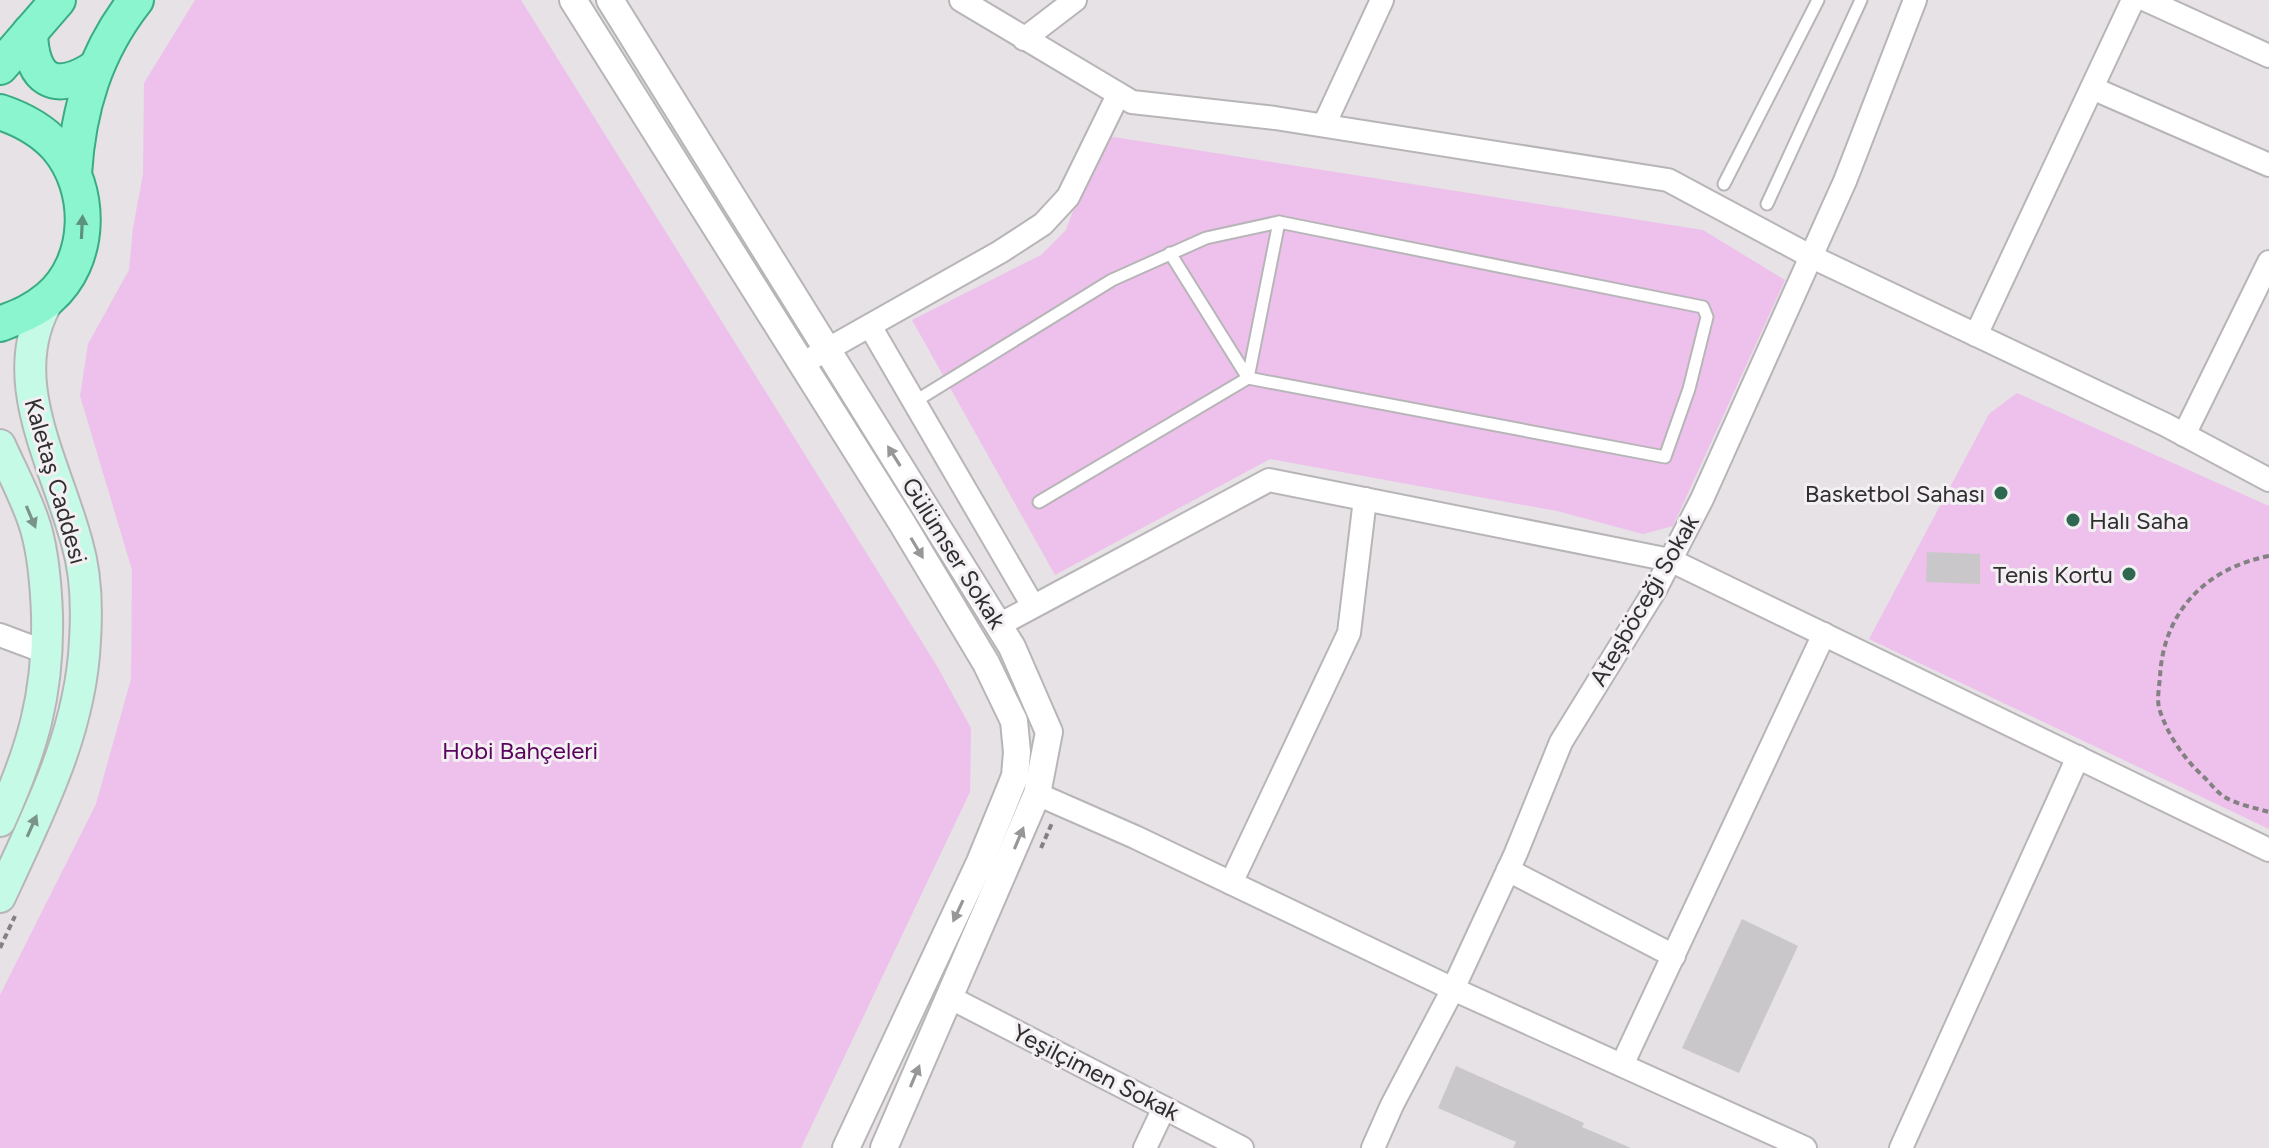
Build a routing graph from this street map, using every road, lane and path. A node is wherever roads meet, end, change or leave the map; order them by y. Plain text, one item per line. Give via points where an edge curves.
1 (58, 0) edge
2 (136, 0) edge
3 (573, 0) edge
4 (610, 0) edge
5 (961, 0) edge
6 (1075, 0) edge
7 (1382, 0) edge
8 (1818, 0) edge
9 (1861, 0) edge
10 (1915, 0) edge
11 (2133, 0) edge
12 (2146, 0) edge
13 (30, 32) junction
14 (1024, 39) junction
15 (2269, 56) edge
16 (0, 67) edge
17 (95, 68) junction
18 (2092, 88) junction
19 (1118, 95) junction
20 (0, 112) edge
21 (1324, 125) junction
22 (2269, 165) edge
23 (74, 174) junction
24 (1724, 184) dead end
25 (1767, 204) dead end
26 (1279, 222) junction
27 (1170, 253) junction
28 (1810, 256) junction
29 (2269, 262) edge
30 (51, 296) junction
31 (0, 324) edge
32 (870, 326) junction
33 (1976, 335) junction
34 (828, 349) junction
35 (802, 363) junction
36 (1248, 378) junction
37 (914, 402) junction
38 (2184, 435) junction
39 (0, 445) edge
40 (2269, 480) edge
41 (1365, 499) junction
42 (1039, 502) dead end
43 (2269, 556) edge
44 (1670, 560) junction
45 (1033, 606) junction
46 (999, 625) junction
47 (1824, 634) junction
48 (0, 635) edge
49 (48, 653) junction
50 (2078, 757) junction
51 (1037, 794) junction
52 (2269, 812) edge
53 (0, 821) edge
54 (2269, 850) edge
55 (1508, 870) junction
56 (1231, 883) junction
57 (0, 897) edge
58 (1674, 956) junction
59 (1453, 989) junction
60 (949, 997) junction
61 (1622, 1065) junction
62 (1164, 1108) junction
63 (846, 1148) edge
64 (884, 1148) edge
65 (1145, 1148) edge
66 (1242, 1148) edge
67 (1373, 1148) edge
68 (1805, 1148) edge
69 (1901, 1148) edge

1 - 13 main road
2 - 17 main road
3 - 35 street
4 - 34 street, Gülümser Sokak
5 - 14 street
6 - 14 street
7 - 21 street
8 - 24 lane
9 - 25 lane
10 - 28 street, Ateşböceği Sokak
11 - 18 street
12 - 15 street
13 - 16 main road
13 - 17 main road via 33,62 53,81 68,82
14 - 19 street
17 - 23 main road via 79,121
18 - 22 street
18 - 33 street
19 - 21 street via 1132,102
19 - 32 street via 1068,197 1043,224
20 - 23 main road via 32,125 57,147
21 - 28 street via 1668,180
30 -> 23 main road via 70,270 82,239 83,206
26 - 27 lane via 1206,238
26 - 36 lane
26 - 36 lane via 1703,307 1707,317 1665,457
27 - 36 lane
27 - 37 lane via 1112,280
28 - 33 street
28 - 44 street, Ateşböceği Sokak
29 - 38 street
30 - 31 main road
57 -> 30 main road, Kaletaş Caddesi via 52,783 83,680 86,635 78,545 35,428 24,367 28,336
32 - 34 street
32 - 37 street
33 - 38 street
34 - 35 street
46 -> 34 street, Gülümser Sokak
35 -> 63 street via 986,663 1014,721 1017,752 1015,776 980,862
36 - 42 lane
37 - 45 street
38 - 40 street
39 -> 49 main road, Kaletaş Caddesi via 36,529 46,585
41 - 44 street
41 - 45 street via 1269,480
41 - 56 street via 1349,633
43 - 52 path via 2220,574 2194,592 2166,640 2158,705 2188,764 2223,796
44 - 47 street
44 - 55 street, Ateşböceği Sokak via 1561,742
45 - 46 street
46 - 51 street, Gülümser Sokak via 1049,732
47 - 50 street
47 - 58 street
48 - 49 street
49 - 53 main road, Kaletaş Caddesi via 41,709 23,770
50 - 54 street
50 - 69 street
51 - 56 street
60 -> 51 street, Gülümser Sokak
55 - 58 street
55 - 59 street, Ateşböceği Sokak
56 - 59 street
58 - 61 street
59 - 61 street
59 - 67 street, Ateşböceği Sokak
60 - 62 street, Yeşilçimen Sokak
64 -> 60 street, Gülümser Sokak
61 - 68 street
62 - 65 street
62 - 66 street, Yeşilçimen Sokak

